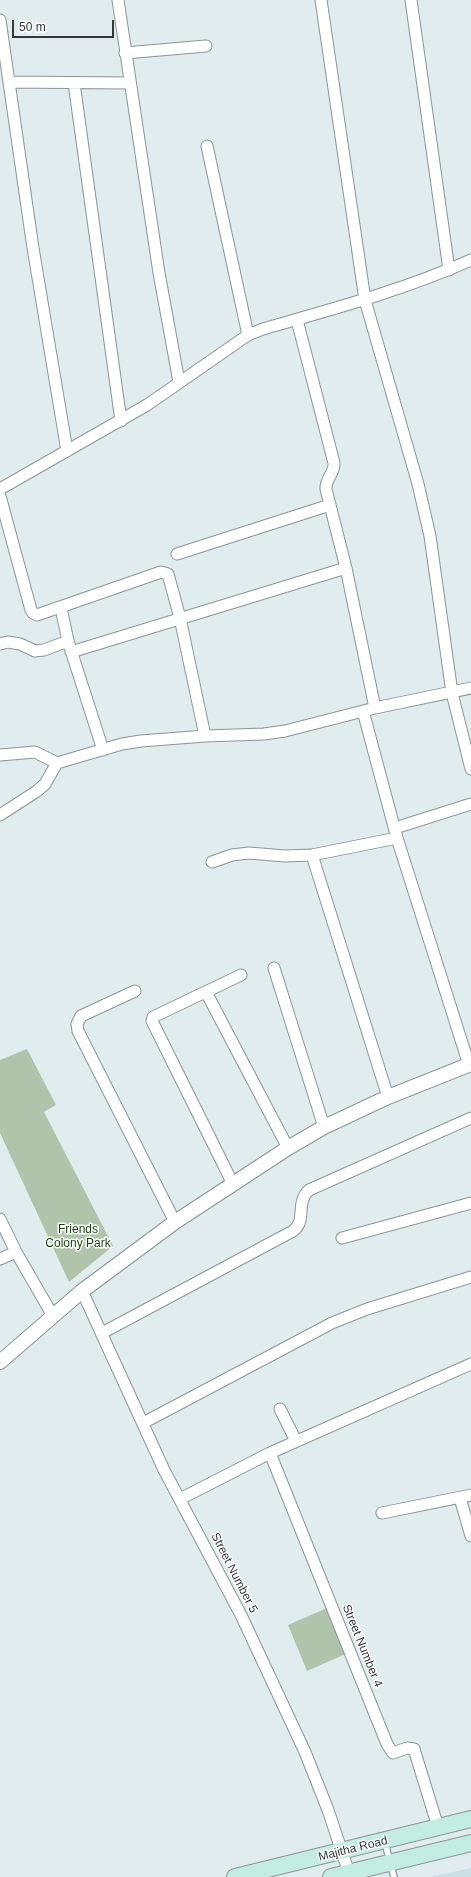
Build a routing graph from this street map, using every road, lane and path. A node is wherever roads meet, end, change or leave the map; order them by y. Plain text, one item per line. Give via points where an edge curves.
1 (118, 0) edge
2 (320, 0) edge
3 (411, 0) edge
4 (0, 20) edge
5 (206, 46) dead end
6 (125, 53) junction
7 (6, 76) edge
8 (74, 83) junction
9 (129, 84) junction
10 (207, 146) dead end
11 (471, 260) edge
12 (449, 270) junction
13 (365, 300) junction
14 (297, 320) junction
15 (248, 335) junction
16 (179, 382) junction
17 (121, 421) junction
18 (67, 451) junction
19 (0, 489) edge
20 (0, 496) edge
21 (330, 505) junction
22 (177, 554) dead end
23 (346, 568) junction
24 (61, 608) junction
25 (180, 618) junction
26 (68, 641) junction
27 (0, 644) edge
28 (71, 652) junction
29 (471, 688) edge
30 (452, 692) junction
31 (375, 708) junction
32 (364, 711) junction
33 (205, 736) junction
34 (103, 750) junction
35 (0, 755) edge
36 (57, 763) junction
37 (471, 769) edge
38 (471, 804) edge
39 (0, 815) edge
40 (396, 833) junction
41 (312, 855) junction
42 (212, 862) dead end
43 (274, 968) dead end
44 (240, 975) dead end
45 (135, 991) dead end
46 (206, 992) junction
47 (470, 1064) edge
48 (388, 1097) junction
49 (471, 1119) edge
50 (324, 1127) junction
51 (288, 1148) junction
52 (233, 1184) junction
53 (471, 1203) edge
54 (0, 1220) edge
55 (175, 1222) junction
56 (342, 1238) dead end
57 (16, 1252) junction
58 (0, 1259) edge
59 (471, 1277) edge
60 (82, 1291) junction
61 (53, 1316) junction
62 (102, 1333) junction
63 (0, 1362) edge
64 (471, 1364) edge
65 (280, 1409) dead end
66 (143, 1424) junction
67 (296, 1441) junction
68 (270, 1453) junction
69 (466, 1496) edge
70 (180, 1498) junction
71 (382, 1513) dead end
72 (471, 1536) edge
73 (471, 1819) edge
74 (438, 1827) junction
75 (384, 1841) junction
76 (471, 1843) edge
77 (343, 1851) junction
78 (392, 1869) edge
79 (349, 1873) junction
80 (235, 1877) edge
81 (331, 1877) edge

1 - 6 street
2 - 13 street
3 - 12 street
4 - 7 street
5 - 6 street
6 - 9 street
7 - 8 street
7 - 18 street
8 - 9 street
8 - 17 street
9 - 16 street
10 - 15 street
11 - 12 street
12 - 13 street
13 - 14 street
13 - 30 street via 418,484 430,536
14 - 15 street
14 - 21 street via 334,463 334,472 326,486
15 - 16 street
16 - 17 street
17 - 18 street
18 - 19 street
20 - 24 street via 33,613 41,615
21 - 22 street
21 - 23 street
23 - 25 street
23 - 31 street
24 - 25 street via 165,572 170,578
24 - 26 street
25 - 28 street
25 - 33 street
26 - 27 street via 35,651 20,644
26 - 28 street
28 - 34 street
29 - 30 street
30 - 31 street
30 - 37 street
31 - 32 street
32 - 33 street via 264,734
32 - 40 street
33 - 34 street via 141,740
34 - 36 street
35 - 36 street via 35,752
36 - 39 street via 38,791
38 - 40 street
40 - 41 street
40 - 47 street
41 - 42 street via 249,854
41 - 48 street
43 - 50 street
44 - 46 street
45 - 55 street via 81,1016 77,1024 78,1031
46 - 51 street
46 - 52 street via 153,1017 152,1021
47 - 48 street
48 - 50 street
49 - 62 street via 309,1190 301,1201 299,1224 293,1231
50 - 51 street
51 - 52 street
52 - 55 street
53 - 56 street
54 - 57 street
55 - 60 street
57 - 58 street
57 - 61 street
59 - 66 street via 367,1309 337,1321
60 - 61 street
60 - 62 street, Street Number 5
61 - 63 street
62 - 66 street, Street Number 5
64 - 67 street
65 - 67 street
66 - 70 street, Street Number 5
67 - 68 street
68 - 70 street
68 - 74 street, Street Number 4 via 387,1744 393,1753 407,1748 414,1749
69 - 71 street
69 - 72 street
70 - 77 street, Street Number 5 via 241,1615 305,1752
73 - 74 main road, Majitha Road
74 - 75 main road, Majitha Road
75 - 77 main road, Majitha Road
75 - 78 lane
76 - 78 main road, Majitha Road
77 - 79 street, Street Number 5
77 - 80 main road, Majitha Road
78 - 79 main road, Majitha Road
79 - 81 main road, Majitha Road

